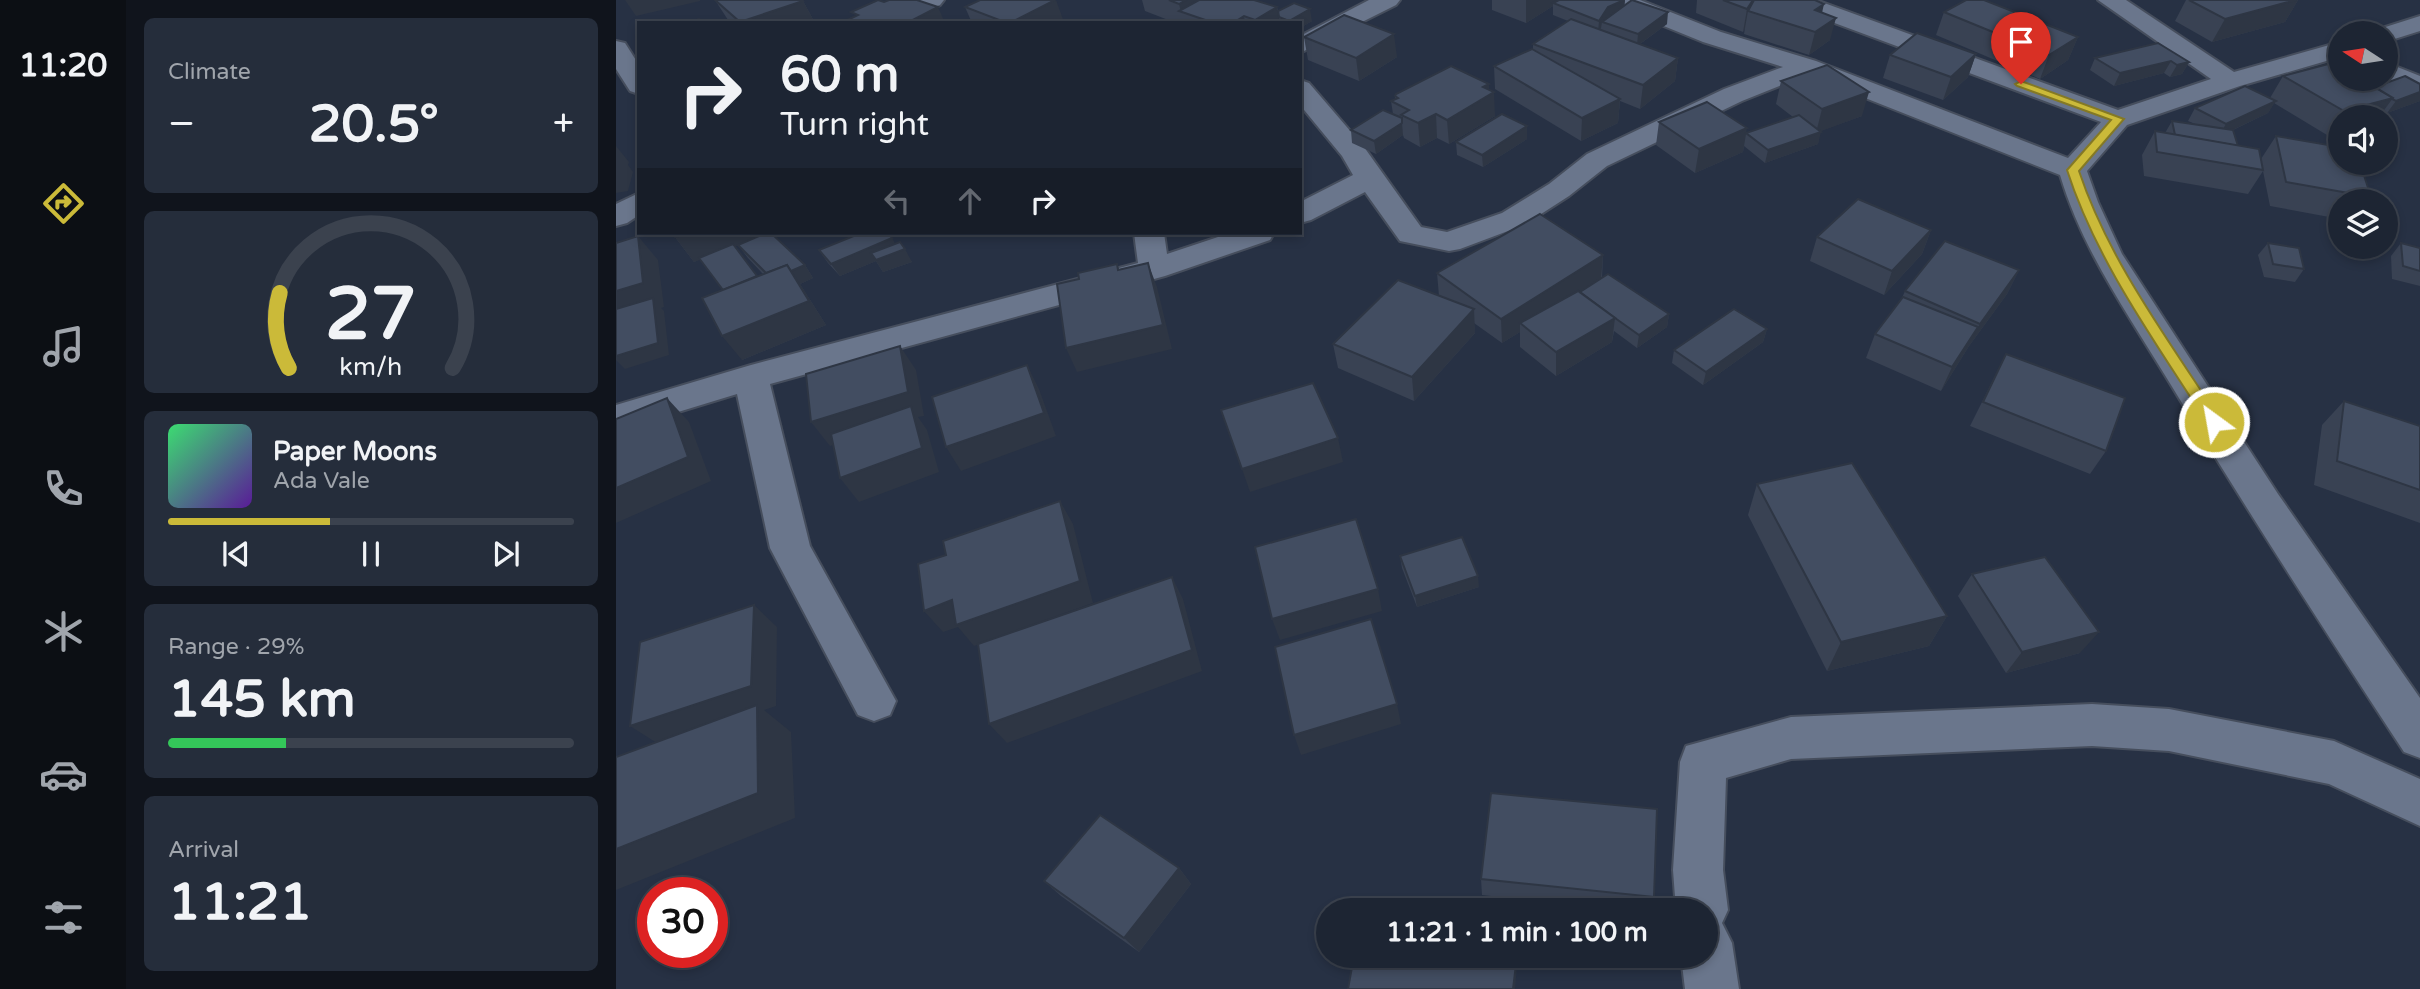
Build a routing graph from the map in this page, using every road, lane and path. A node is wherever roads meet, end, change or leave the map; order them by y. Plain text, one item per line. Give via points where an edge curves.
1 (932, 0) edge
2 (1388, 0) edge
3 (1620, 0) edge
4 (1794, 0) edge
5 (2110, 0) edge
6 (874, 21) edge
7 (2420, 23) edge
8 (2398, 31) edge
9 (1302, 45) edge
10 (616, 48) edge
11 (2328, 52) edge
12 (1807, 66) junction
13 (2398, 76) edge
14 (2231, 81) junction
15 (637, 83) edge
16 (2420, 85) edge
17 (1302, 91) edge
18 (2118, 119) junction
19 (2073, 170) junction
20 (1369, 178) junction
21 (637, 203) edge
22 (1302, 213) edge
23 (616, 217) edge
24 (1149, 235) edge
25 (1253, 235) edge
26 (1154, 269) junction
27 (751, 377) junction
28 (616, 418) edge
29 (874, 701) dead end
30 (2420, 737) edge
31 (2420, 803) edge
32 (1701, 898) edge
33 (1709, 968) edge
34 (1712, 989) edge

1 - 6 street
2 - 9 street
3 - 12 street via 1712,37
4 - 18 street
5 - 14 street
7 - 8 street
10 - 15 street
11 - 14 street
12 - 19 street
12 - 20 street via 1722,100 1598,160 1513,219 1450,242 1412,234
13 - 16 street
14 - 18 street
17 - 20 street
18 - 19 street
19 - 30 street via 2107,254 2264,505
20 - 22 street
21 - 23 street
24 - 26 street
25 - 26 street
26 - 27 street
27 - 28 street
27 - 29 street via 790,548
31 - 32 street via 2334,764 2169,730 2092,725 1791,738 1703,762
33 - 34 street

